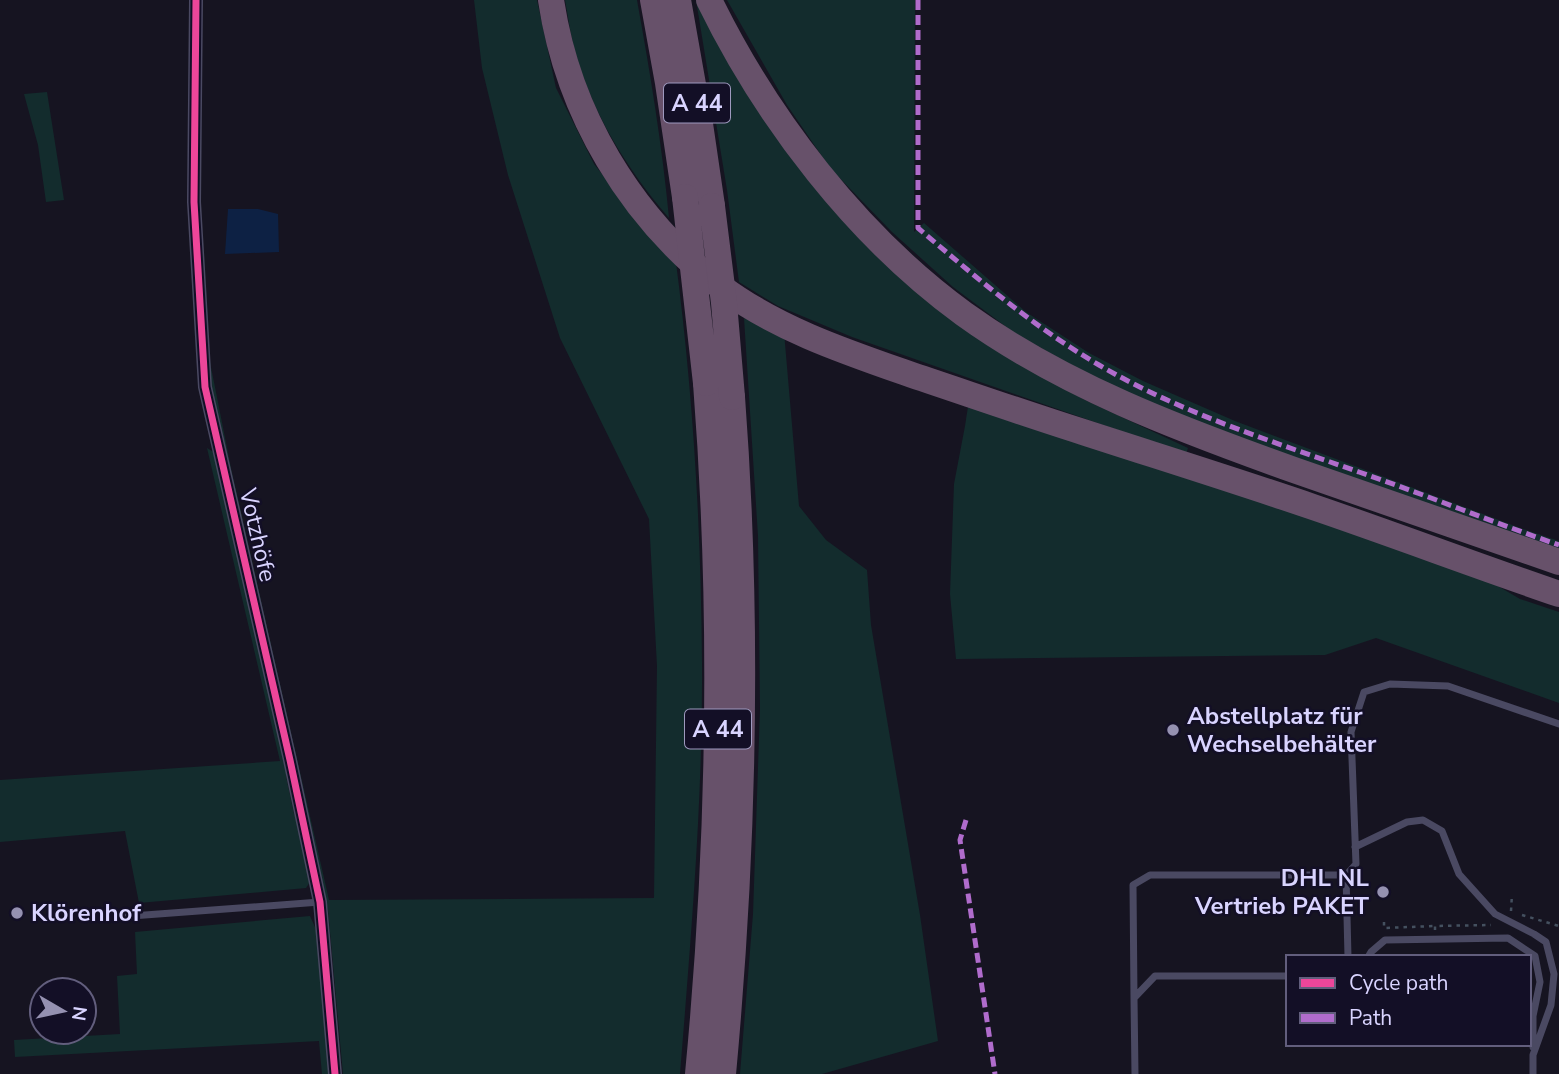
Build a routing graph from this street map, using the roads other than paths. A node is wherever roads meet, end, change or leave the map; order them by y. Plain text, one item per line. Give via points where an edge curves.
1 (196, 0) edge
2 (551, 0) edge
3 (653, 0) edge
4 (678, 0) edge
5 (709, 0) edge
6 (1559, 562) edge
7 (1559, 594) edge
8 (1559, 724) edge
9 (1355, 847) junction
10 (1346, 875) junction
11 (320, 902) junction
12 (118, 917) dead end
13 (1348, 955) edge
14 (1369, 955) edge
15 (1286, 976) edge
16 (1559, 994) edge
17 (1134, 998) junction
18 (1551, 1005) junction
19 (1533, 1055) junction
20 (335, 1074) edge
21 (698, 1074) edge
22 (723, 1074) edge
23 (1135, 1074) edge
24 (1533, 1074) edge

1 - 11 street, Votzhöfe via 194,202 205,387
2 - 7 highway via 570,78 589,126 613,168 671,243 748,305 797,331 879,363
3 - 21 highway, A 44, bridge via 685,197 706,383 716,542 717,782
4 - 22 highway, A 44, bridge via 724,303 741,562 738,887
5 - 6 highway via 762,94 836,193 927,284 998,337 1064,375 1164,422
8 - 9 lane via 1448,686 1390,684 1363,692 1351,732
9 - 10 lane via 1356,864
9 - 18 lane via 1407,822 1423,820 1442,831 1459,874 1495,914 1546,942 1554,974
10 - 13 lane
10 - 17 lane via 1150,875 1133,885
11 - 12 lane
11 - 20 street, Votzhöfe
14 - 19 lane via 1385,940 1508,938 1535,956 1540,982 1533,1016
15 - 17 lane via 1154,976
16 - 18 lane
17 - 23 lane
18 - 19 lane
19 - 24 lane

